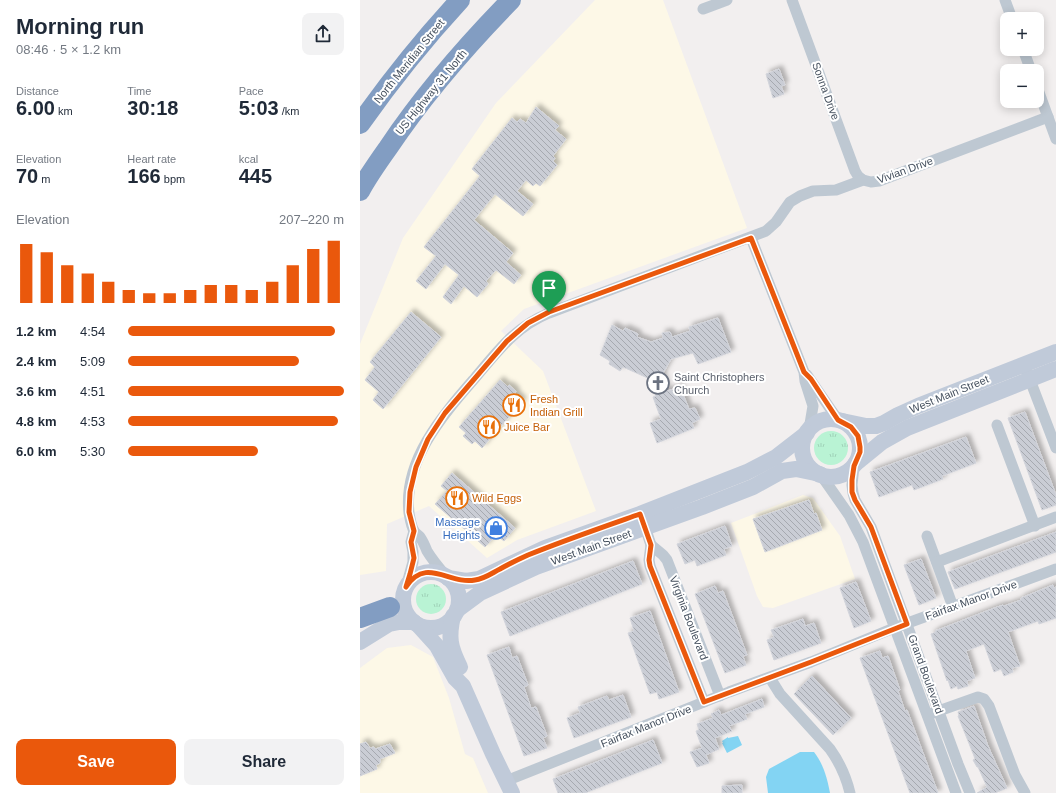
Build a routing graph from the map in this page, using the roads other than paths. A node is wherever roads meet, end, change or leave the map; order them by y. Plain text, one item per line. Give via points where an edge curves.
1 (460, 0) edge
2 (511, 0) edge
3 (727, 0) edge
4 (792, 0) edge
5 (1005, 0) edge
6 (703, 9) dead end
7 (1009, 12) edge
8 (381, 94) junction
9 (1044, 106) edge
10 (1048, 117) junction
11 (360, 119) edge
12 (360, 124) edge
13 (1056, 139) edge
14 (863, 180) junction
15 (360, 192) edge
16 (751, 238) junction
17 (1056, 352) edge
18 (1024, 364) junction
19 (1056, 369) edge
20 (804, 372) junction
21 (1030, 379) junction
22 (840, 420) junction
23 (997, 425) dead end
24 (808, 432) junction
25 (1056, 448) edge
26 (855, 465) junction
27 (820, 475) junction
28 (1056, 518) edge
29 (643, 521) junction
30 (1035, 526) junction
31 (414, 531) junction
32 (927, 536) dead end
33 (651, 545) junction
34 (937, 562) junction
35 (1056, 569) edge
36 (447, 578) junction
37 (405, 589) junction
38 (390, 607) junction
39 (953, 607) junction
40 (455, 613) junction
41 (360, 618) edge
42 (416, 624) junction
43 (907, 624) junction
44 (360, 626) edge
45 (894, 628) junction
46 (360, 642) edge
47 (770, 678) junction
48 (463, 686) junction
49 (720, 696) junction
50 (704, 702) junction
51 (939, 711) junction
52 (926, 716) junction
53 (509, 787) edge
54 (1020, 792) edge
55 (850, 793) edge
56 (956, 793) edge
57 (970, 793) edge

1 - 8 highway, North Meridian Street via 421,43
2 - 15 highway, US Highway 31 North via 455,60 423,100 399,131
3 - 6 street
4 - 14 street, Sonna Drive via 855,170
5 - 7 street
8 - 11 highway
8 - 12 highway, North Meridian Street
9 - 10 street
10 - 13 street
10 - 14 street, Vivian Drive via 879,181
14 - 16 street, Vivian Drive via 836,190 813,191 800,196 790,202 766,231
16 - 20 street
16 - 31 street, Vivian Drive via 549,312 517,332 445,413 428,439 416,467 410,492 409,512
17 - 18 main road, West Main Street
18 - 21 street
18 - 22 main road, West Main Street via 918,406 878,426
19 - 21 main road, West Main Street
20 - 22 street
20 - 24 street via 813,406
21 - 25 street
21 - 26 main road, West Main Street via 907,428 882,442
22 - 24 main road via 824,420
22 - 26 main road via 855,431 860,441 860,452
23 - 30 street
24 - 27 main road via 802,446 803,455 810,467
24 - 29 main road, West Main Street via 760,466
26 - 27 main road via 837,476
26 - 43 street, Grand Boulevard via 852,485 854,496 871,527
27 - 29 main road, West Main Street via 796,469 782,471 753,487
27 - 45 street, Grand Boulevard via 859,532
28 - 30 street
29 - 33 street, Virginia Boulevard
29 - 36 main road, West Main Street via 540,550 479,579 466,581
29 - 40 main road, West Main Street via 480,593
30 - 34 street
31 - 36 street
31 - 37 street via 411,542 413,562
32 - 34 street
33 - 49 street, Virginia Boulevard via 667,560
33 - 50 street, Virginia Boulevard via 650,566
34 - 39 street
35 - 39 street, Fairfax Manor Drive
36 - 37 main road via 436,572 424,573 414,578
36 - 40 main road via 453,583 458,594 459,602
37 - 38 main road
37 - 42 main road via 403,606 407,615
38 - 41 highway
38 - 44 main road
39 - 43 street, Fairfax Manor Drive
40 - 42 main road via 446,624 436,628
40 - 48 main road via 450,644 463,673
42 - 46 main road via 389,624
42 - 48 main road via 437,646 455,678
43 - 45 street, Fairfax Manor Drive
43 - 51 street, Grand Boulevard
45 - 47 street, Fairfax Manor Drive
45 - 52 street, Grand Boulevard
47 - 49 street, Fairfax Manor Drive
47 - 55 street via 780,694 837,759 845,773
48 - 53 main road
49 - 50 street, Fairfax Manor Drive
50 - 53 street, Fairfax Manor Drive
51 - 52 street
51 - 54 street via 978,697 984,699
51 - 57 street, Grand Boulevard
52 - 56 street, Grand Boulevard

